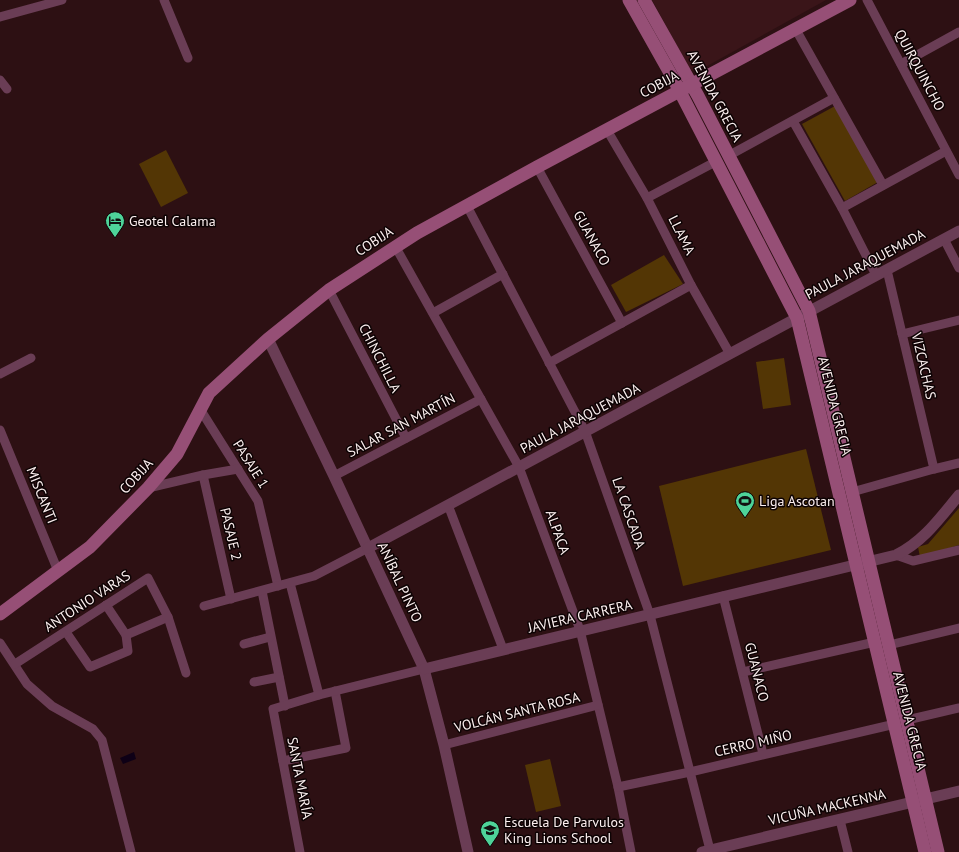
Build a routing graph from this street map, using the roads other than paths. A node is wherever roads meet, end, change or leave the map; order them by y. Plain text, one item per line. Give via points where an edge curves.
1 (62, 0) edge
2 (164, 0) edge
3 (629, 0) edge
4 (644, 0) edge
5 (850, 0) edge
6 (867, 0) edge
7 (0, 17) edge
8 (796, 28) junction
9 (959, 32) edge
10 (188, 58) dead end
11 (901, 64) junction
12 (0, 80) edge
13 (692, 84) junction
14 (7, 89) dead end
15 (679, 91) junction
16 (834, 98) junction
17 (793, 121) junction
18 (607, 130) junction
19 (946, 151) junction
20 (722, 159) junction
21 (537, 167) junction
22 (959, 175) edge
23 (883, 185) junction
24 (647, 198) junction
25 (467, 206) junction
26 (842, 208) junction
27 (959, 231) edge
28 (944, 239) junction
29 (395, 246) junction
30 (959, 268) edge
31 (887, 270) junction
32 (503, 274) junction
33 (876, 276) junction
34 (691, 285) junction
35 (329, 290) junction
36 (809, 311) junction
37 (433, 313) junction
38 (797, 318) junction
39 (959, 320) edge
40 (622, 323) junction
41 (902, 334) junction
42 (268, 339) junction
43 (730, 354) junction
44 (31, 358) dead end
45 (549, 363) junction
46 (0, 374) edge
47 (481, 399) junction
48 (200, 409) junction
49 (0, 430) edge
50 (586, 431) junction
51 (406, 438) junction
52 (959, 463) edge
53 (519, 467) junction
54 (238, 469) junction
55 (934, 469) junction
56 (203, 475) junction
57 (334, 476) junction
58 (148, 488) junction
59 (852, 492) junction
60 (959, 495) edge
61 (448, 505) junction
62 (368, 548) junction
63 (959, 550) edge
64 (896, 555) junction
65 (863, 563) junction
66 (58, 571) junction
67 (290, 583) junction
68 (278, 586) junction
69 (262, 591) junction
70 (723, 596) junction
71 (231, 599) junction
72 (106, 605) junction
73 (204, 606) dead end
74 (0, 614) edge
75 (650, 615) junction
76 (168, 618) junction
77 (959, 628) edge
78 (580, 630) junction
79 (66, 632) junction
80 (126, 636) junction
81 (270, 637) junction
82 (875, 642) junction
83 (0, 643) edge
84 (244, 644) dead end
85 (889, 645) junction
86 (504, 649) junction
87 (15, 664) junction
88 (424, 669) junction
89 (743, 672) junction
90 (186, 673) dead end
91 (279, 677) junction
92 (254, 682) dead end
93 (335, 691) junction
94 (319, 695) junction
95 (598, 705) junction
96 (285, 706) junction
97 (959, 708) edge
98 (273, 709) joint
99 (901, 722) junction
100 (444, 745) junction
101 (763, 754) junction
102 (283, 761) junction
103 (690, 772) junction
104 (618, 787) junction
105 (959, 791) edge
106 (920, 801) junction
107 (840, 820) junction
108 (706, 851) edge
109 (131, 852) edge
110 (300, 852) edge
111 (468, 852) edge
112 (631, 852) edge
113 (848, 852) edge
114 (925, 852) edge
115 (938, 852) edge

1 - 7 street
2 - 10 street
3 - 15 main road, AVENIDA GRECIA
4 - 13 main road, AVENIDA GRECIA
5 - 8 main road, COBIJA
6 - 11 street, QUIRQUINCHO
8 - 13 main road, COBIJA
8 - 16 street
9 - 11 street
11 - 19 street, QUIRQUINCHO
12 - 14 street
13 - 15 main road, COBIJA
13 - 20 main road, AVENIDA GRECIA
15 - 18 main road, COBIJA
15 - 20 main road, AVENIDA GRECIA
16 - 17 street
16 - 23 street
17 - 20 street
17 - 26 street
18 - 21 main road, COBIJA
18 - 24 street, LLAMA
19 - 22 street, QUIRQUINCHO
19 - 23 street
20 - 24 street
20 - 36 main road, AVENIDA GRECIA
20 - 38 main road, AVENIDA GRECIA
21 - 25 main road, COBIJA
21 - 40 street, GUANACO
23 - 26 street
24 - 34 street, LLAMA
25 - 29 main road, COBIJA
25 - 32 street, LA CASCADA
26 - 33 street
27 - 28 street, PAULA JARAQUEMADA
28 - 30 street
28 - 31 street, PAULA JARAQUEMADA
29 - 35 main road, COBIJA
29 - 37 street, ALPACA
31 - 33 street, PAULA JARAQUEMADA
31 - 41 street, VIZCACHAS
32 - 37 street
32 - 45 street, LA CASCADA
33 - 36 street, PAULA JARAQUEMADA
34 - 40 street
34 - 43 street, LLAMA
35 - 42 main road, COBIJA
35 - 51 street, CHINCHILLA
36 - 38 street, PAULA JARAQUEMADA
36 - 59 main road, AVENIDA GRECIA
37 - 47 street, ALPACA
38 - 43 street, PAULA JARAQUEMADA
38 - 65 main road, AVENIDA GRECIA
39 - 41 street
40 - 45 street
41 - 55 street, VIZCACHAS
42 - 48 main road, COBIJA via 209,393
42 - 57 street, ANÍBAL PINTO
43 - 50 street, PAULA JARAQUEMADA
44 - 46 street
45 - 50 street, LA CASCADA
47 - 51 street, SALAR SAN MARTÍN
47 - 53 street, ALPACA
48 - 54 street, PASAJE 1
48 - 58 main road, COBIJA via 177,454
49 - 66 street, MISCANTI
50 - 53 street, PAULA JARAQUEMADA
50 - 75 street, LA CASCADA
51 - 57 street, SALAR SAN MARTÍN
52 - 55 street
53 - 61 street, PAULA JARAQUEMADA
53 - 78 street, ALPACA
54 - 56 street
54 - 68 street, PASAJE 1 via 258,501
55 - 59 street
56 - 58 street
56 - 71 street, PASAJE 2
57 - 62 street, ANÍBAL PINTO
58 - 66 main road, COBIJA via 90,547
59 - 65 main road, AVENIDA GRECIA
60 - 64 street, JAVIERA CARRERA via 932,529 908,549
61 - 62 street, PAULA JARAQUEMADA
61 - 86 street
62 - 67 street, PAULA JARAQUEMADA via 314,576
62 - 88 street, ANÍBAL PINTO
63 - 64 street via 912,561
64 - 65 street, JAVIERA CARRERA
65 - 70 street, JAVIERA CARRERA
65 - 82 main road, AVENIDA GRECIA
65 - 85 main road, AVENIDA GRECIA
66 - 74 main road, COBIJA
67 - 68 street, PAULA JARAQUEMADA
67 - 94 street
68 - 69 street, PAULA JARAQUEMADA
69 - 71 street, PAULA JARAQUEMADA
69 - 81 street
70 - 75 street, JAVIERA CARRERA
70 - 89 street, GUANACO
71 - 73 street, PAULA JARAQUEMADA
72 - 76 street, ANTONIO VARAS via 148,578
72 - 79 street, ANTONIO VARAS
72 - 80 street
75 - 78 street, JAVIERA CARRERA
75 - 103 street, LA CASCADA
76 - 80 street
76 - 90 street, ANTONIO VARAS
77 - 85 street
78 - 86 street, JAVIERA CARRERA
78 - 95 street, ALPACA
79 - 80 street via 90,667 128,651
79 - 87 street, ANTONIO VARAS
81 - 84 street
81 - 91 street
82 - 89 street
82 - 99 main road, AVENIDA GRECIA
83 - 87 street
85 - 99 main road, AVENIDA GRECIA
86 - 88 street, JAVIERA CARRERA
87 - 109 street via 27,684 52,706 93,729 102,740
88 - 93 street, JAVIERA CARRERA
88 - 100 street, ANÍBAL PINTO
89 - 101 street, GUANACO
91 - 92 street
91 - 96 street
93 - 94 street, JAVIERA CARRERA
93 - 102 street via 346,748
94 - 96 street, JAVIERA CARRERA
95 - 100 street, VOLCÁN SANTA ROSA
95 - 104 street, ALPACA
96 - 98 street, JAVIERA CARRERA
97 - 99 street, CERRO MIÑO
98 - 102 street, SANTA MARÍA
99 - 101 street, CERRO MIÑO
99 - 106 main road, AVENIDA GRECIA
100 - 111 street, ANÍBAL PINTO
101 - 103 street, CERRO MIÑO
102 - 110 street, SANTA MARÍA
103 - 104 street, CERRO MIÑO
103 - 108 street, LA CASCADA
104 - 112 street, ALPACA
105 - 106 street, VICUÑA MACKENNA
106 - 107 street, VICUÑA MACKENNA
106 - 114 main road, AVENIDA GRECIA
106 - 115 main road, AVENIDA GRECIA
107 - 108 street, VICUÑA MACKENNA
107 - 113 street

